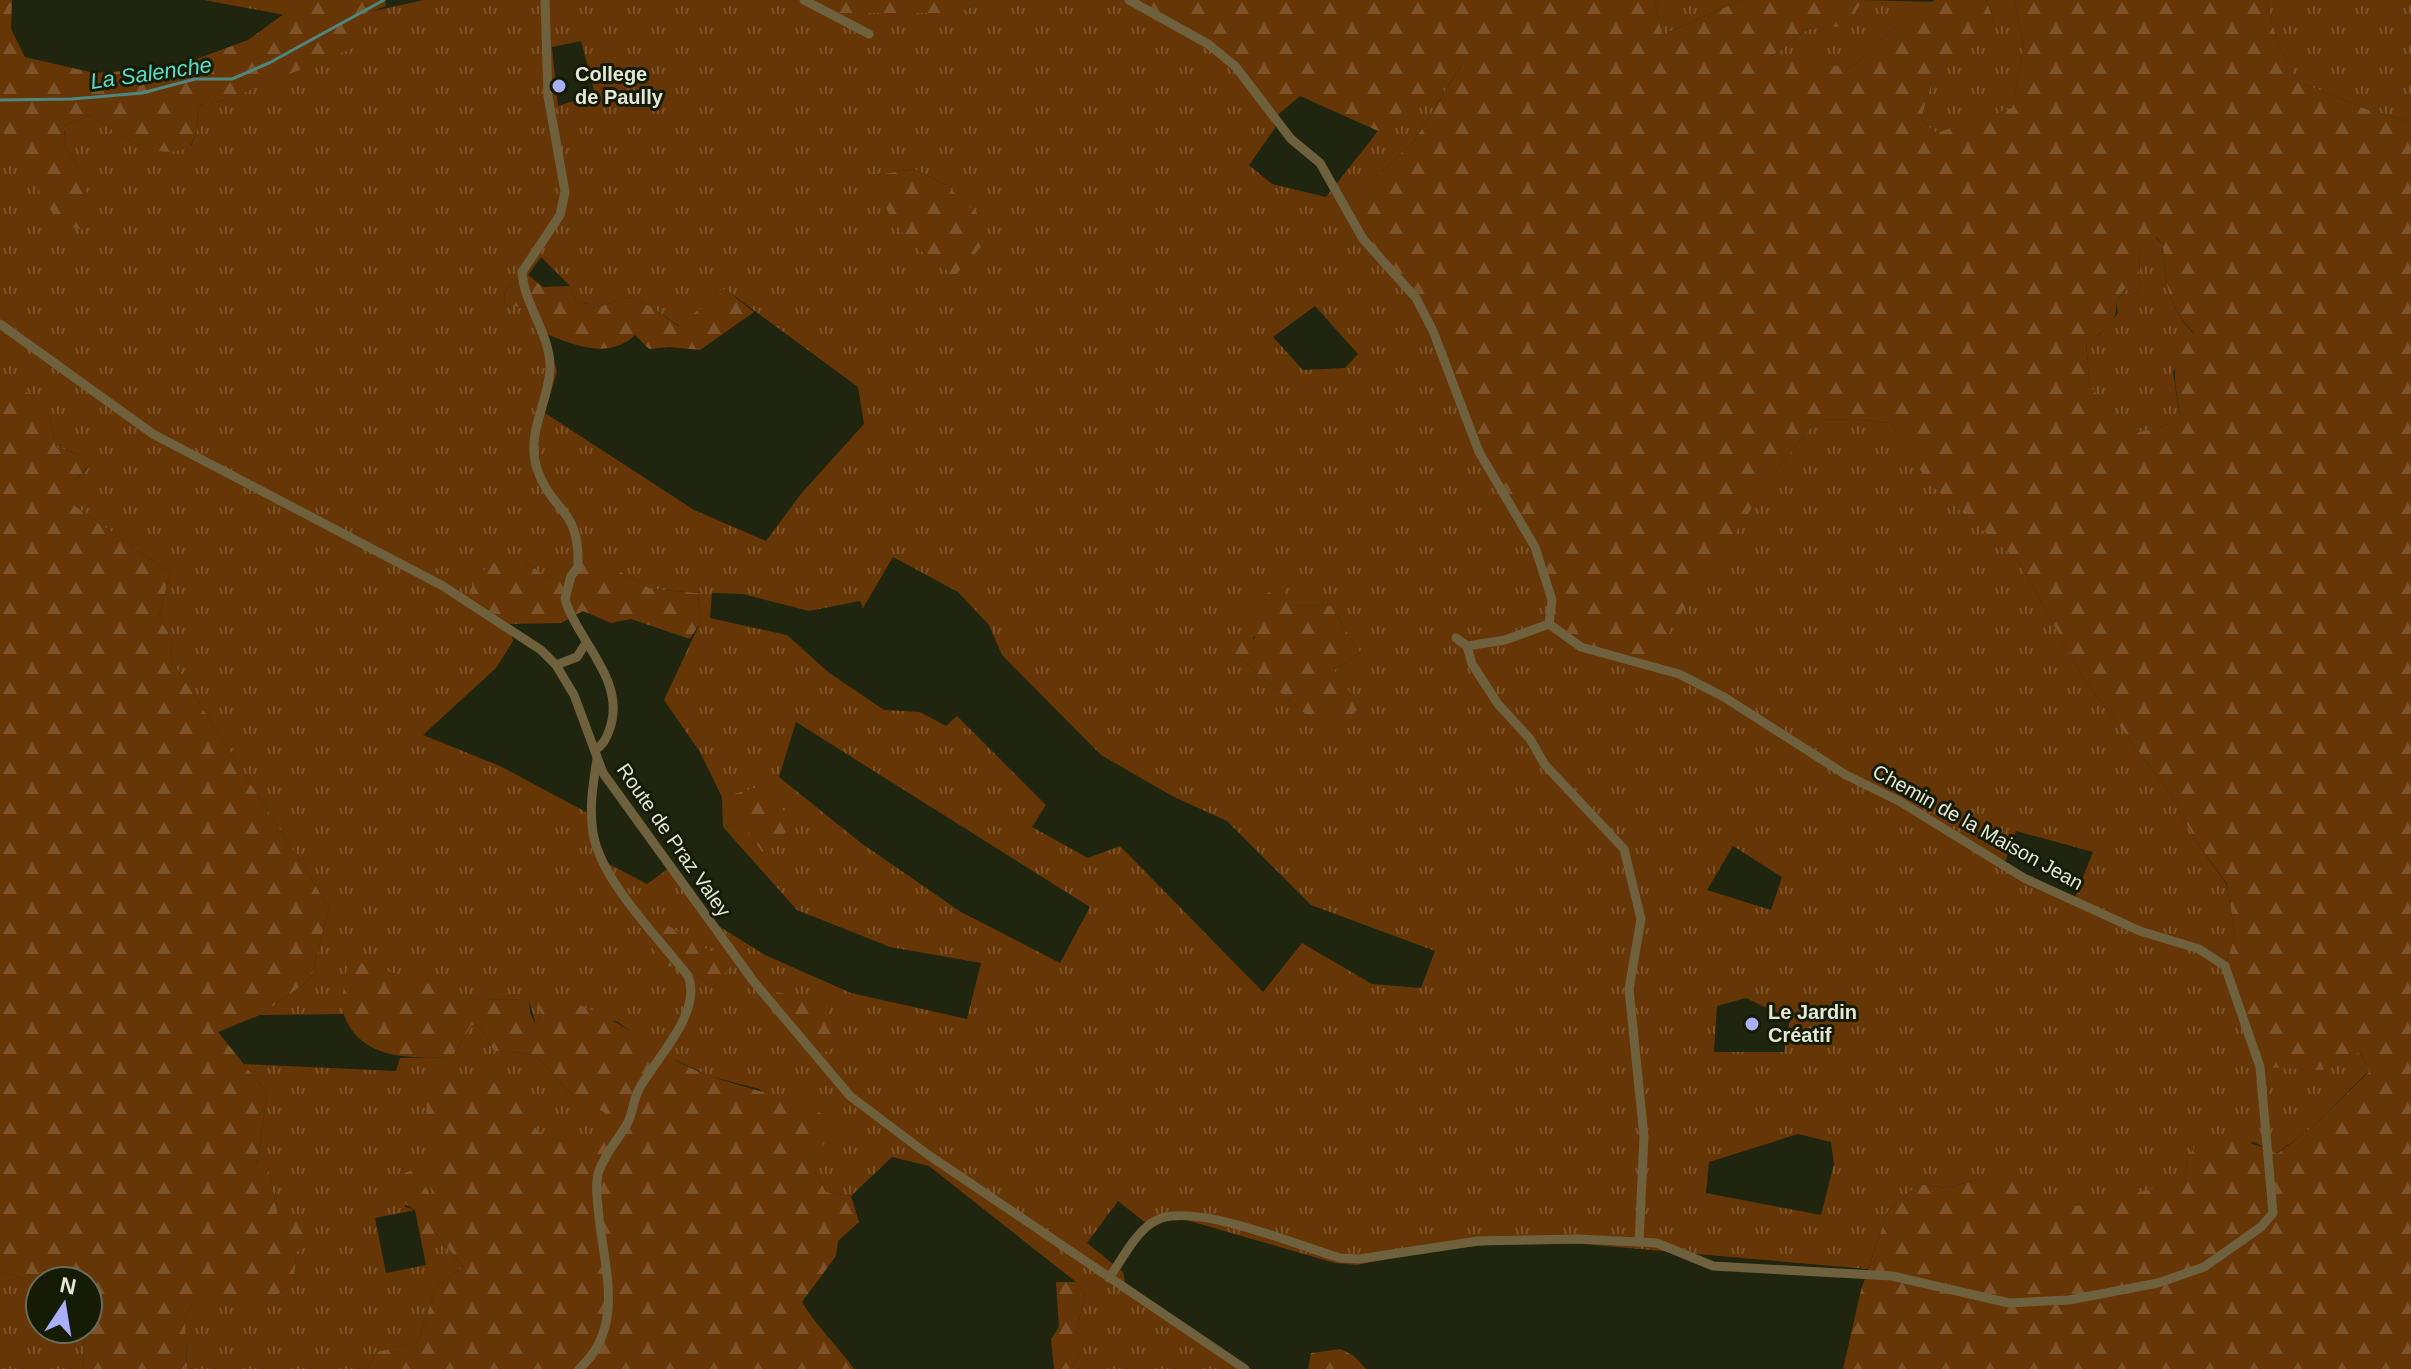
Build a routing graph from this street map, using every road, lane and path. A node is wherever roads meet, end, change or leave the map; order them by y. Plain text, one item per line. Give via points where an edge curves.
1 (545, 0) edge
2 (804, 0) edge
3 (1129, 0) edge
4 (869, 34) dead end
5 (0, 324) edge
6 (1549, 624) junction
7 (1456, 638) dead end
8 (586, 643) junction
9 (1467, 646) junction
10 (556, 665) junction
11 (596, 753) junction
12 (1639, 1242) junction
13 (1109, 1278) junction
14 (579, 1369) edge
15 (1245, 1369) edge

1 - 8 street via 548,96 565,192 560,215 524,266 523,280 551,367 534,454 551,495 575,526 578,567 565,599
2 - 4 street
3 - 6 street via 1175,23 1235,66 1291,139 1320,163 1363,239 1416,298 1479,452 1535,547 1552,600
5 - 10 street, Route de Praz Valey via 141,426 462,597
6 - 9 street via 1505,640
6 - 12 street, Chemin de la Maison Jean via 1581,647 1679,674 1724,697 2024,878 2097,913 2212,955 2232,980 2260,1067 2273,1213 2204,1267 2158,1283 2069,1300 2009,1303 1892,1276 1713,1266 1657,1243
7 - 9 street
8 - 10 street via 577,657
8 - 11 street via 614,702 608,734
9 - 12 street via 1472,664 1498,704 1563,787 1624,849 1641,919 1629,989 1644,1137
10 - 11 street, Route de Praz Valey
11 - 13 street, Route de Praz Valey via 603,773 754,982 850,1096
11 - 14 street via 591,807 602,864 691,986 689,1006 662,1059 637,1092 626,1125 597,1175 611,1293 600,1342
12 - 13 street, Chemin de la Maison Jean via 1478,1241 1340,1258 1186,1213 1150,1224
13 - 15 street, Route de Praz Valey

